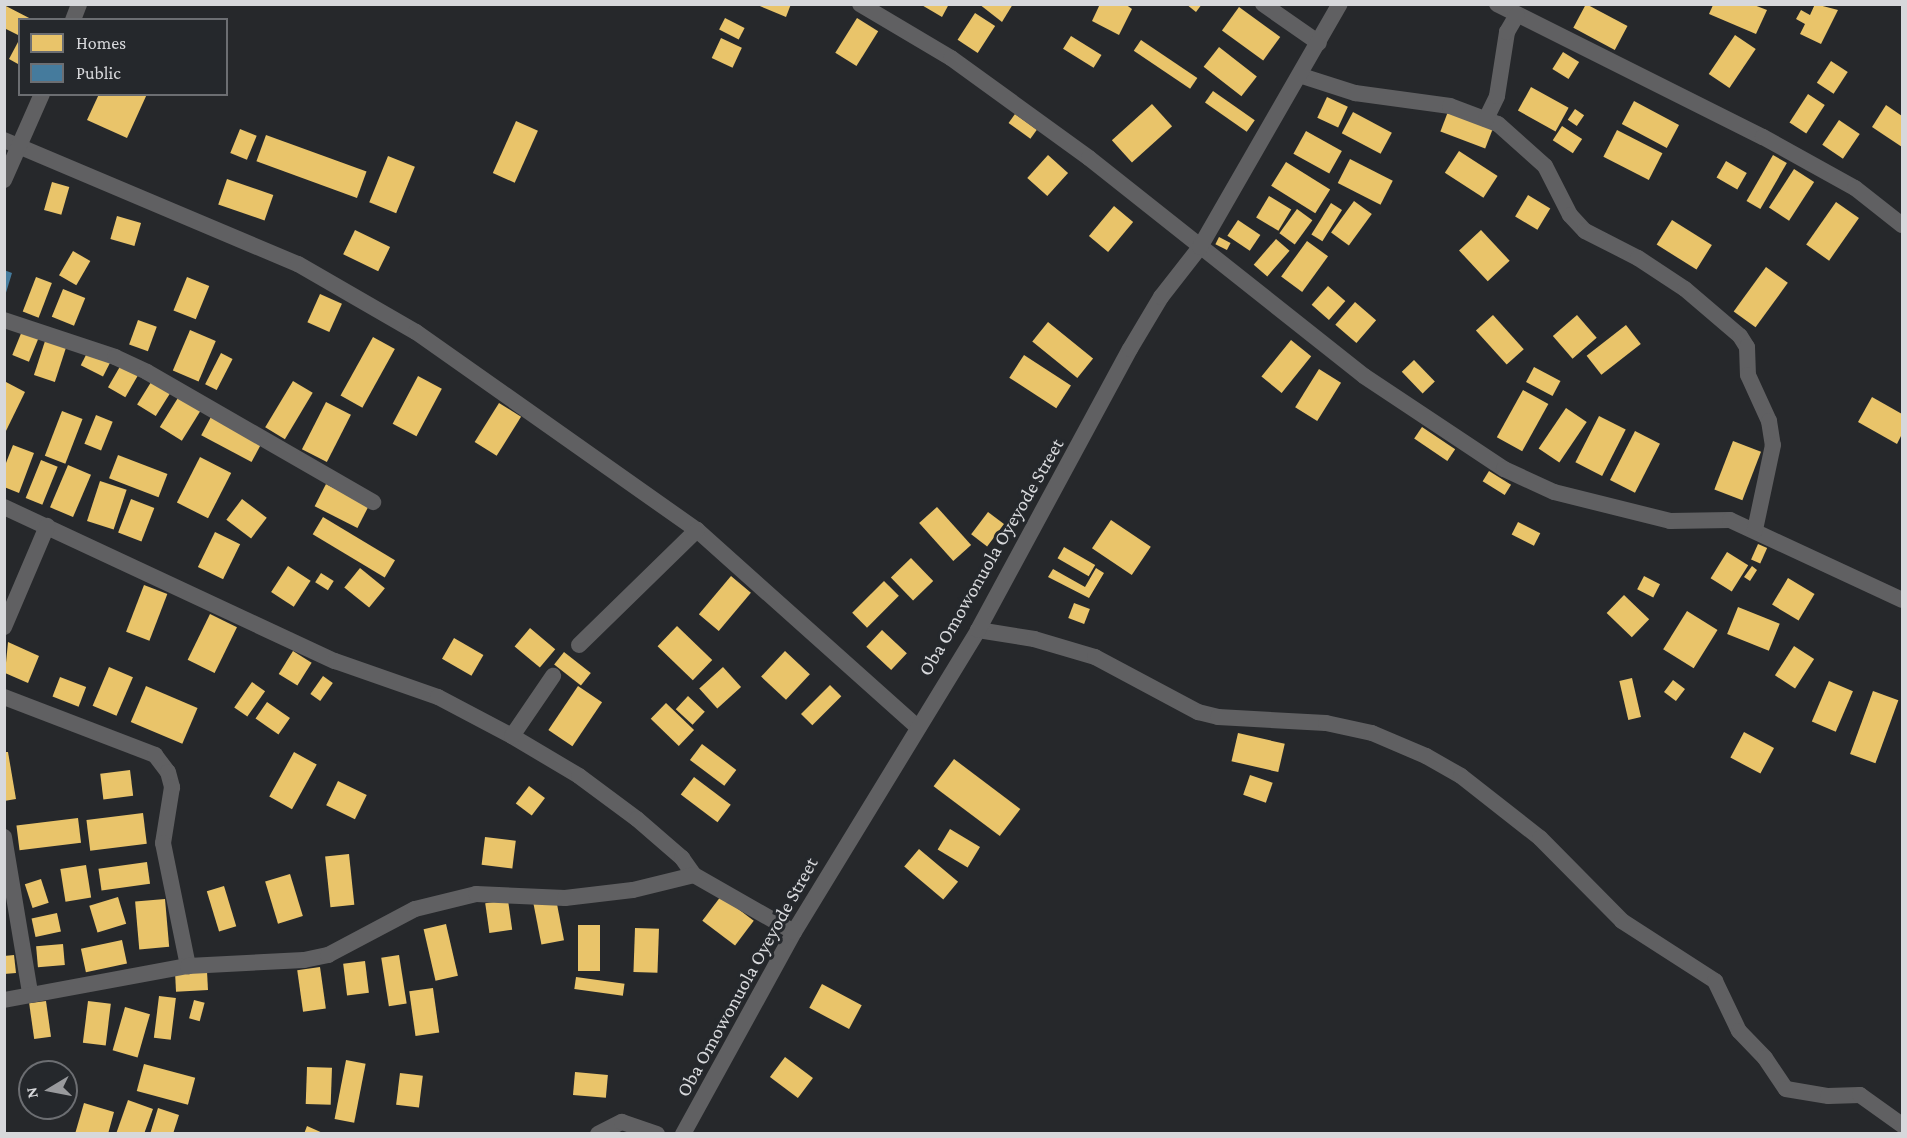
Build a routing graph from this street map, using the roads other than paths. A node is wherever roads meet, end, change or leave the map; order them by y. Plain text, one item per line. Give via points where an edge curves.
1 (1263, 4) edge
2 (1340, 4) edge
3 (1497, 4) edge
4 (863, 5) edge
5 (1517, 15) junction
6 (1318, 44) junction
7 (1302, 76) junction
8 (41, 96) edge
9 (1486, 119) junction
10 (12, 143) edge
11 (4, 180) edge
12 (1902, 225) edge
13 (1200, 247) junction
14 (4, 320) edge
15 (373, 502) dead end
16 (4, 507) edge
17 (46, 526) junction
18 (698, 530) junction
19 (1755, 530) junction
20 (1902, 599) edge
21 (4, 627) edge
22 (978, 630) junction
23 (579, 645) dead end
24 (553, 676) dead end
25 (4, 697) edge
26 (917, 727) junction
27 (512, 736) junction
28 (4, 837) edge
29 (694, 875) junction
30 (794, 932) junction
31 (188, 966) junction
32 (30, 993) junction
33 (4, 1000) edge
34 (1902, 1125) edge
35 (598, 1134) edge
36 (657, 1134) edge
37 (683, 1134) edge

1 - 6 street
2 - 6 street, Oba Omowonuola Oyeyode Street
3 - 5 street
4 - 13 street via 951,58 1089,158
5 - 9 street via 1507,32 1497,96
5 - 12 street via 1804,159 1855,188
6 - 7 street, Oba Omowonuola Oyeyode Street
7 - 9 street via 1355,93 1450,106
7 - 13 street, Oba Omowonuola Oyeyode Street
8 - 10 street
9 - 19 street via 1507,130 1545,166 1570,215 1585,231 1638,258 1685,289 1740,336 1747,347 1748,375 1769,421 1773,445
10 - 11 street
10 - 18 street via 298,264 353,293
13 - 19 street via 1364,376 1504,469 1554,492 1670,521 1730,520
13 - 22 street, Oba Omowonuola Oyeyode Street via 1161,297 1130,349
14 - 15 street via 115,357 147,372
16 - 17 street
17 - 21 street
17 - 27 street via 335,661 438,697
18 - 23 street
18 - 26 street
19 - 20 street
22 - 26 street, Oba Omowonuola Oyeyode Street
22 - 34 street via 1034,639 1095,657 1198,712 1218,717 1326,723 1372,733 1426,756 1461,776 1540,838 1622,921 1715,981 1739,1031 1766,1058 1786,1089 1828,1096 1860,1095
24 - 27 street
25 - 31 street via 155,755 168,772 172,787 164,843
26 - 30 street, Oba Omowonuola Oyeyode Street
27 - 29 street via 579,776 637,819 682,858
28 - 32 street
29 - 30 street
29 - 31 street via 633,890 565,898 465,896 415,909 328,955
30 - 37 street, Oba Omowonuola Oyeyode Street
31 - 32 street
32 - 33 street
35 - 36 street via 622,1122

